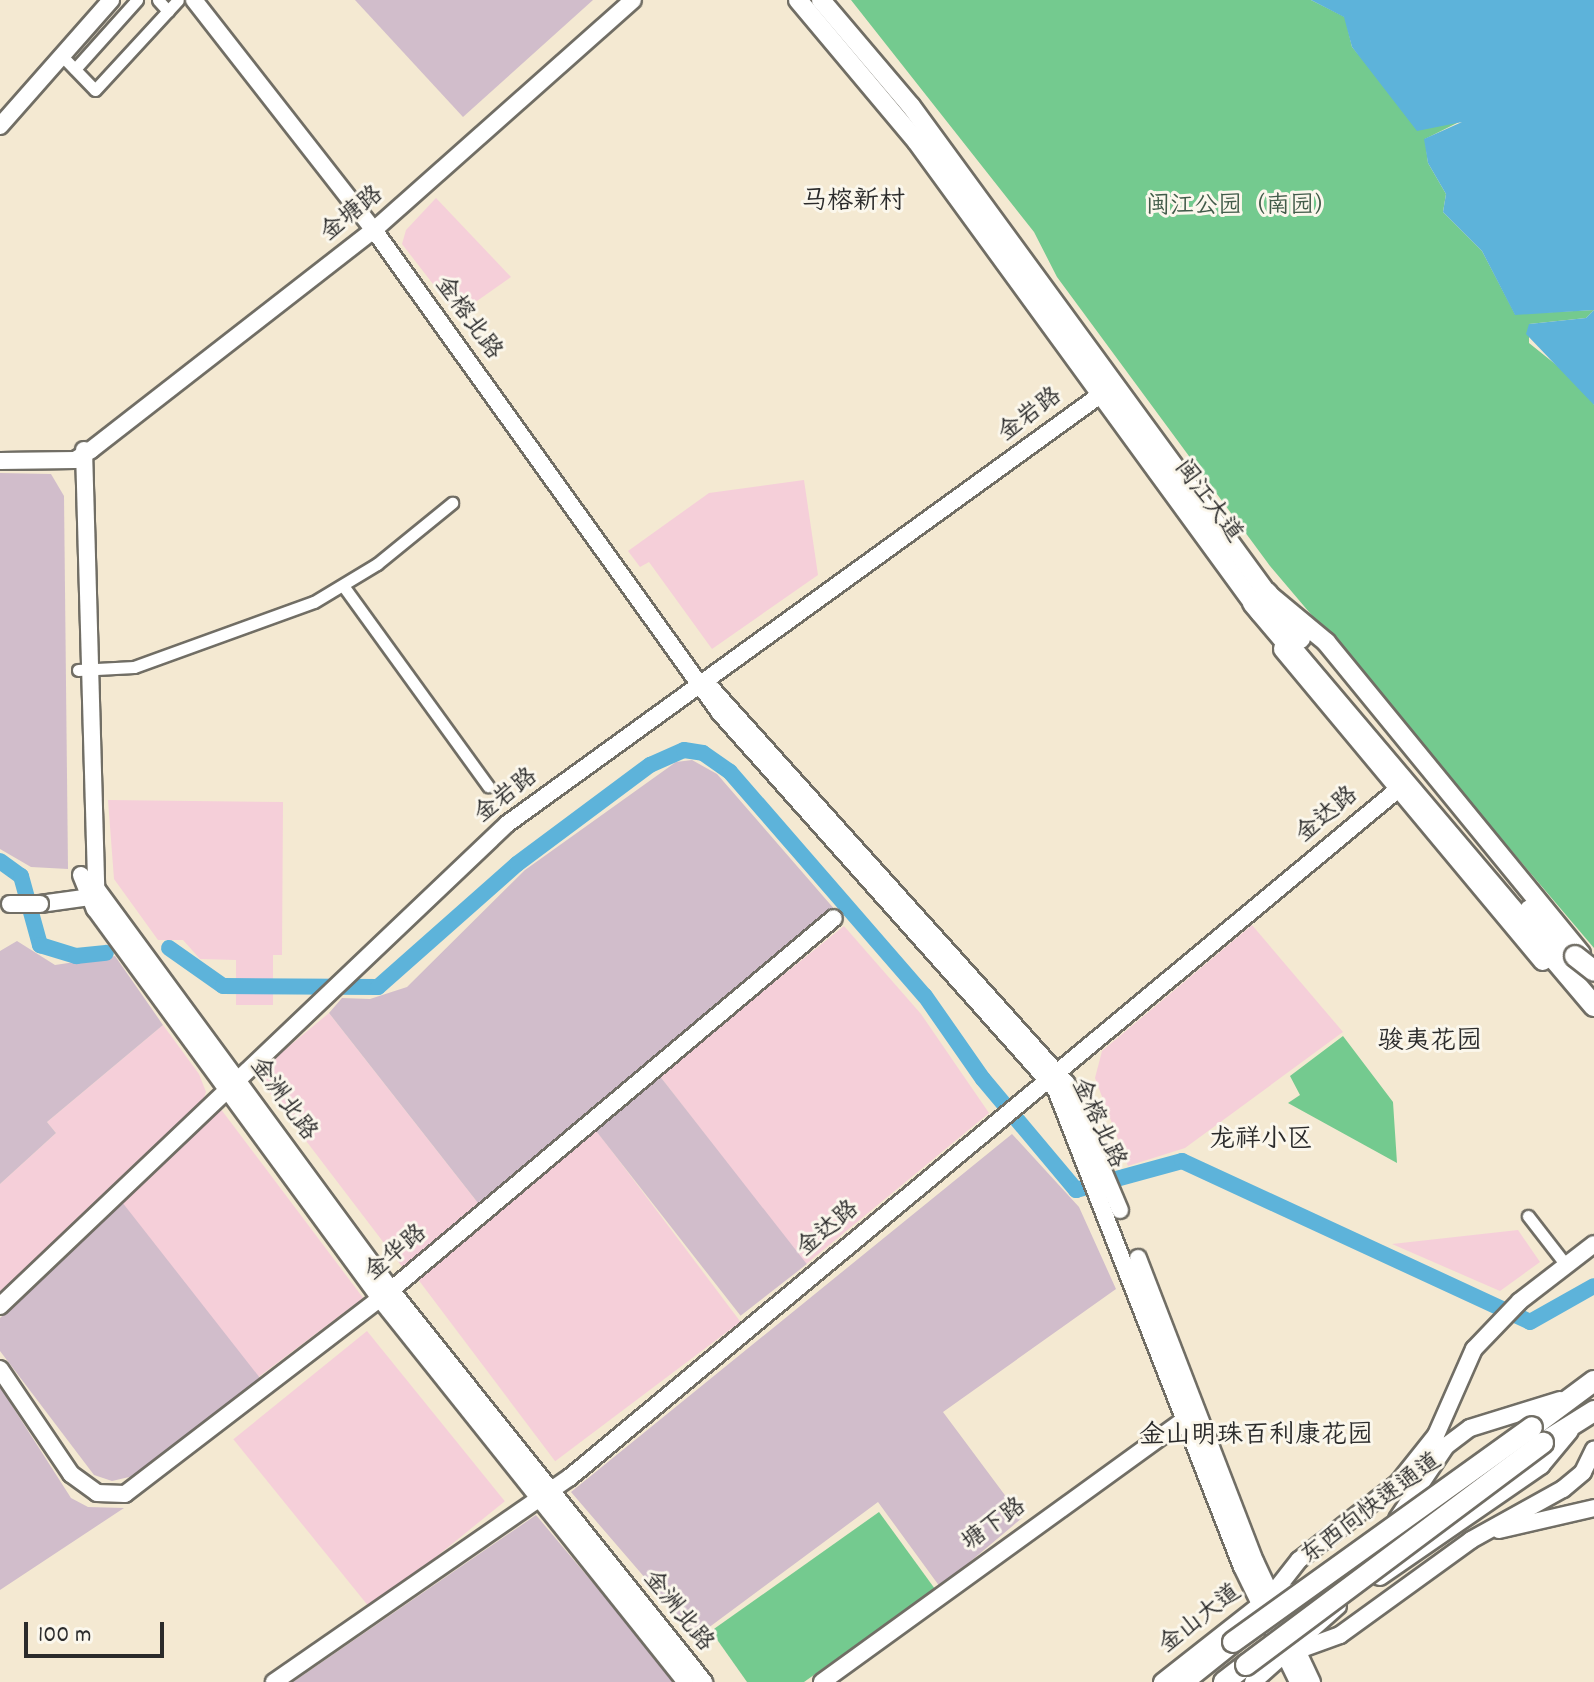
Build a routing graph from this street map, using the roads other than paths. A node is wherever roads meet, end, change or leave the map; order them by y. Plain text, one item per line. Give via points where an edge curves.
1 (111, 0) edge
2 (137, 0) edge
3 (158, 0) edge
4 (178, 0) edge
5 (194, 0) edge
6 (633, 0) edge
7 (798, 0) edge
8 (821, 0) edge
9 (168, 11) junction
10 (62, 56) junction
11 (75, 69) junction
12 (0, 126) edge
13 (374, 230) junction
14 (1100, 395) junction
15 (0, 451) edge
16 (82, 453) junction
17 (0, 461) edge
18 (452, 503) dead end
19 (344, 587) junction
20 (1260, 598) junction
21 (82, 670) junction
22 (706, 686) junction
23 (1388, 751) junction
24 (488, 786) dead end
25 (1397, 790) junction
26 (94, 898) junction
27 (5, 904) edge
28 (834, 918) dead end
29 (1575, 956) junction
30 (1594, 964) edge
31 (1594, 972) edge
32 (1594, 1006) edge
33 (1594, 1019) edge
34 (1052, 1074) junction
35 (232, 1084) junction
36 (1528, 1216) dead end
37 (1594, 1244) edge
38 (1566, 1265) junction
39 (386, 1294) junction
40 (0, 1306) edge
41 (0, 1369) edge
42 (1594, 1381) edge
43 (1577, 1394) junction
44 (1590, 1413) edge
45 (1191, 1414) junction
46 (1538, 1435) junction
47 (1446, 1446) junction
48 (1594, 1449) edge
49 (1397, 1484) junction
50 (544, 1498) junction
51 (1594, 1508) edge
52 (1471, 1540) junction
53 (1265, 1601) junction
54 (1290, 1655) junction
55 (274, 1682) edge
56 (686, 1682) edge
57 (704, 1682) edge
58 (822, 1682) edge
59 (1162, 1682) edge
60 (1183, 1682) edge
61 (1224, 1682) edge
62 (1253, 1682) edge
63 (1298, 1682) edge
64 (1312, 1682) edge

1 - 10 street
2 - 11 street
3 - 9 street
4 - 9 street
5 - 13 street, 金榕北路
6 - 13 street, 金塘路
7 - 14 main road, 闽江大道 via 896,115
8 - 20 main road, 闽江大道 via 911,106
9 - 11 street via 95,90
10 - 11 street
10 - 12 street
13 - 16 street, 金塘路
13 - 22 street, 金榕北路
14 - 20 main road, 闽江大道
14 - 22 street, 金岩路
15 - 16 street
16 - 17 street
16 - 21 street, 金洲北路
18 - 19 street
19 - 21 street via 134,667
19 - 24 street
20 - 23 highway
20 - 25 main road, 闽江大道 via 1299,674
20 - 31 main road, 闽江大道 via 1326,642 1552,911
21 - 26 street, 金洲北路
22 - 34 street, 金榕北路
22 - 35 street, 金岩路 via 507,824
23 - 29 highway
23 - 32 highway
25 - 33 main road, 闽江大道
25 - 34 street, 金达路
26 - 27 street, bridge
26 - 35 street, 金洲北路
28 - 39 street, 金华路
29 - 30 highway, bridge
29 - 31 highway, bridge
34 - 45 street, 金榕北路 via 1101,1175
34 - 50 street, 金达路
35 - 39 street, 金洲北路
35 - 40 street, 金岩路
36 - 38 street
37 - 38 street
38 - 49 street via 1520,1301 1474,1349 1436,1435
39 - 41 street, 金华路 via 118,1496 89,1488 63,1466
39 - 50 street, 金洲北路
42 - 43 highway, 东西向快速通道
43 - 46 highway, 东西向快速通道
43 - 47 street, 金山大道 via 1500,1415
44 - 46 highway, 东西向快速通道
44 - 54 street via 1541,1466 1328,1613
45 - 53 street, 金榕北路
45 - 58 street, 塘下路
46 - 60 highway, 东西向快速通道, bridge
46 - 61 highway, 东西向快速通道, bridge
47 - 49 street
47 - 53 street, 金山大道 via 1372,1546 1316,1588
48 - 52 street via 1583,1472 1563,1489
49 - 53 street via 1299,1560
50 - 55 street, 金达路
50 - 56 street, 金洲北路
50 - 57 street, 金洲北路
51 - 52 street
52 - 54 street via 1340,1635
53 - 54 street, 金榕北路
53 - 59 street, 金山大道
54 - 62 street
54 - 63 street
54 - 64 street

